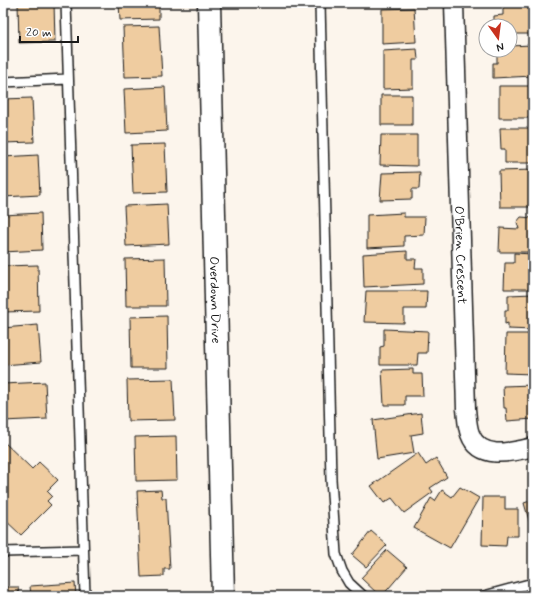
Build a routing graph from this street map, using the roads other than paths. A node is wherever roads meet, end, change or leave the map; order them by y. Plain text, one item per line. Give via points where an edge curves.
1 (66, 3) edge
2 (209, 3) edge
3 (320, 3) edge
4 (454, 3) edge
5 (68, 79) junction
6 (3, 82) edge
7 (533, 447) edge
8 (83, 550) junction
9 (3, 552) edge
10 (533, 583) edge
11 (84, 596) edge
12 (223, 596) edge
13 (363, 596) edge
14 (484, 596) edge

1 - 5 lane
2 - 12 street, Overdown Drive
3 - 13 lane via 331,479 336,554 349,583
4 - 7 street, O'Brien Crescent via 467,422 476,445 486,450 508,453
5 - 6 lane
5 - 8 lane
8 - 9 lane
8 - 11 lane
10 - 14 lane

